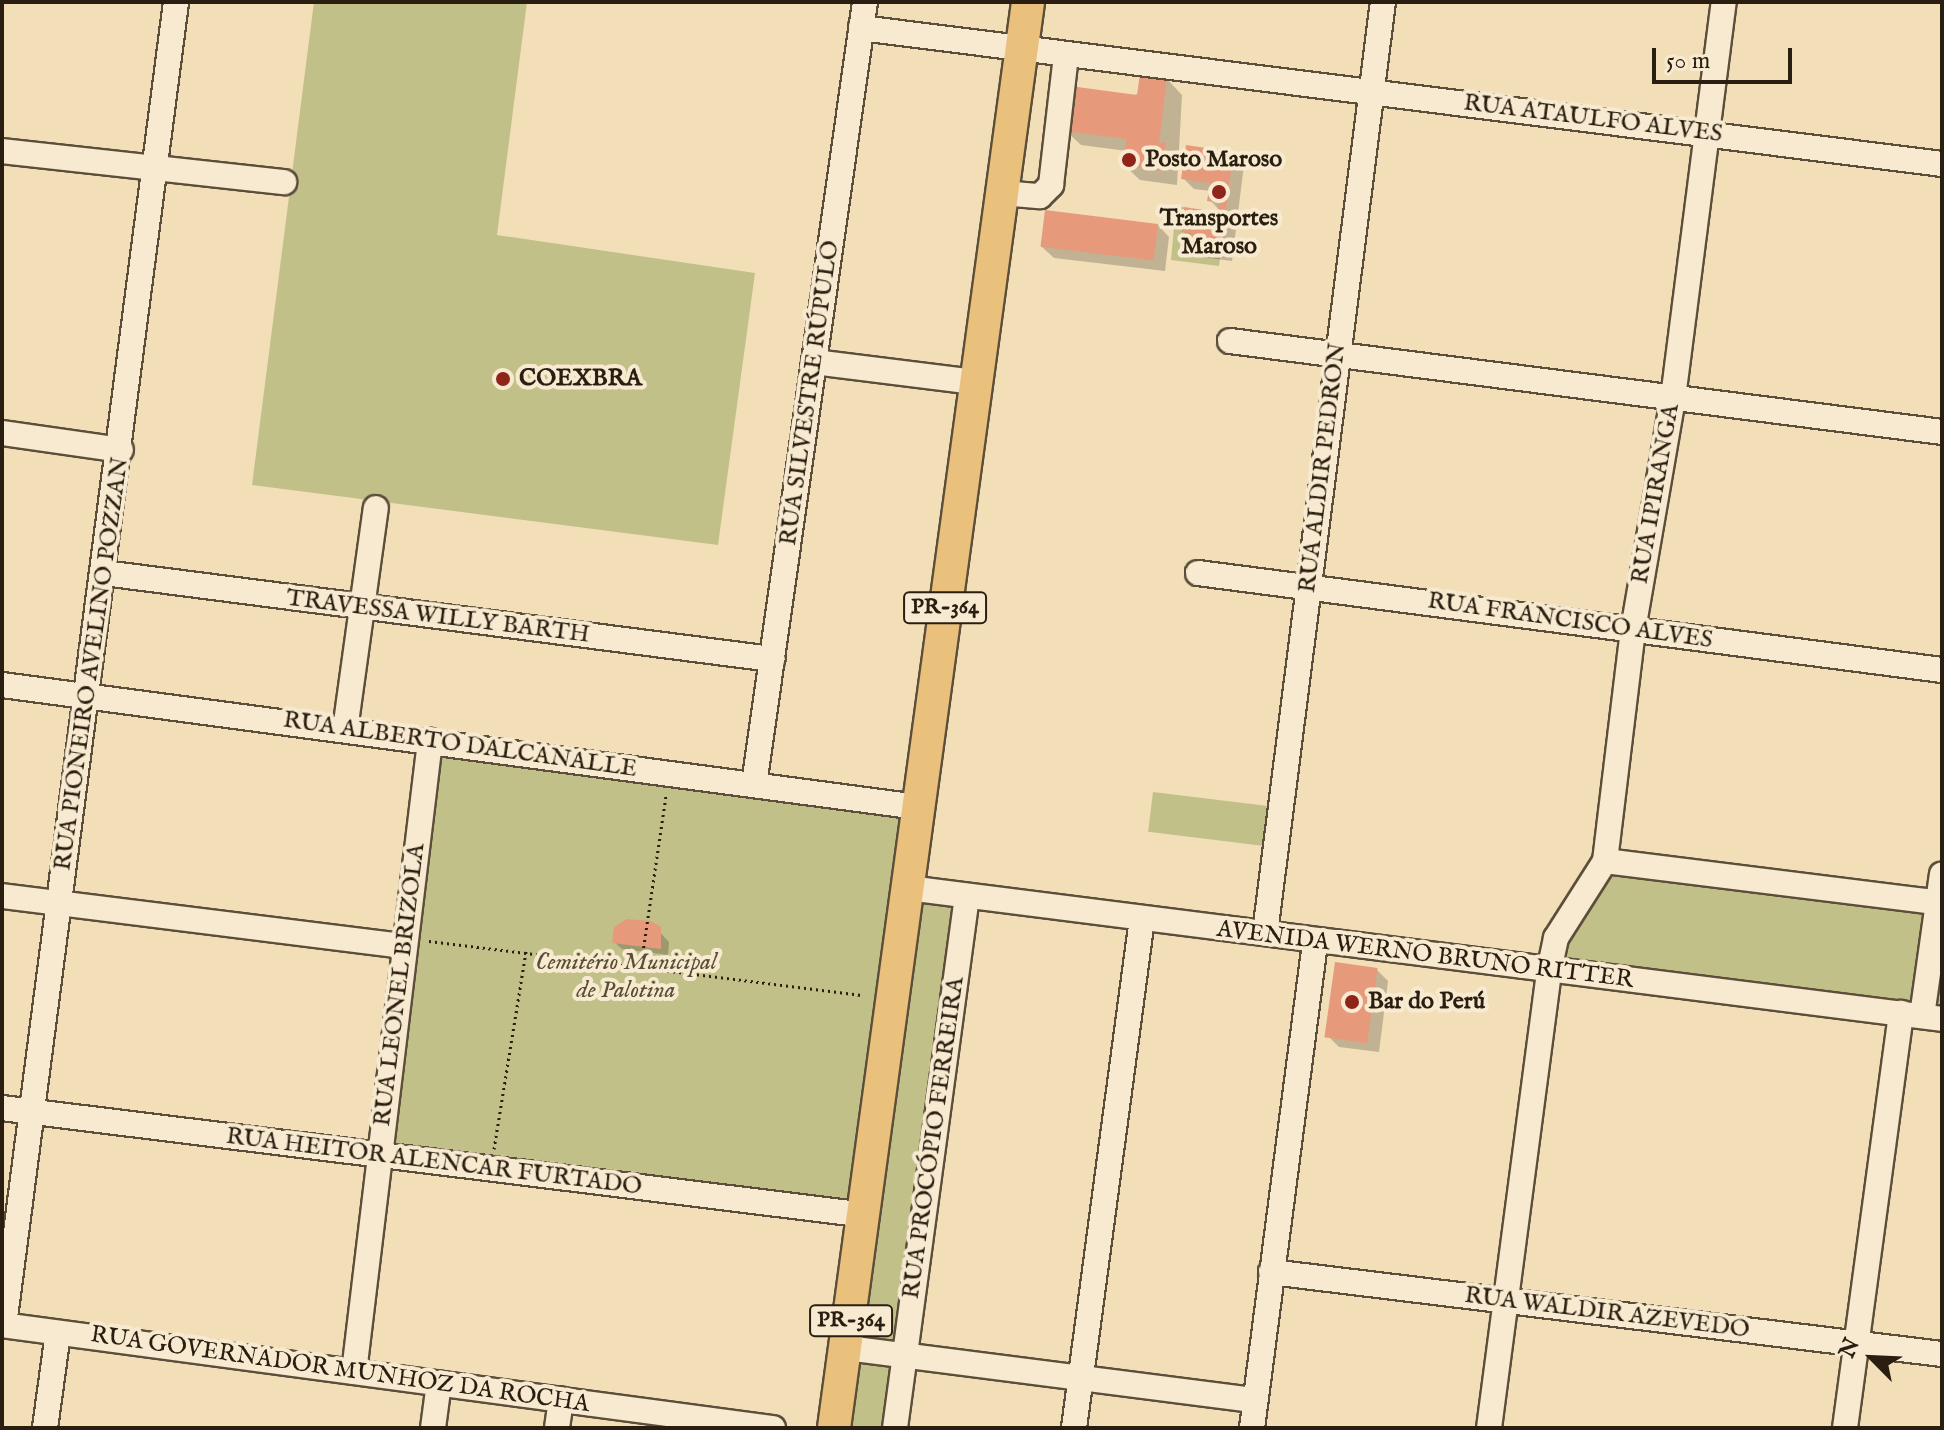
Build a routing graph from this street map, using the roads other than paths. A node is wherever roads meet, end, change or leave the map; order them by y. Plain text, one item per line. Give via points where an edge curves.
1 (176, 2) edge
2 (865, 2) edge
3 (1028, 2) edge
4 (1383, 2) edge
5 (1724, 2) edge
6 (861, 28) junction
7 (1021, 50) junction
8 (1066, 55) junction
9 (1371, 90) junction
10 (1707, 133) junction
11 (2, 151) edge
12 (1942, 164) edge
13 (156, 168) junction
14 (284, 182) dead end
15 (1002, 193) junction
16 (1230, 341) dead end
17 (1337, 355) junction
18 (814, 362) junction
19 (975, 382) junction
20 (1673, 398) junction
21 (1942, 432) edge
22 (2, 433) edge
23 (121, 450) junction
24 (376, 508) dead end
25 (104, 573) junction
26 (1198, 573) dead end
27 (1308, 586) junction
28 (362, 608) junction
29 (1633, 630) junction
30 (772, 659) junction
31 (1942, 670) edge
32 (2, 685) edge
33 (88, 696) junction
34 (345, 730) junction
35 (430, 741) junction
36 (754, 785) junction
37 (918, 807) junction
38 (1605, 861) junction
39 (1942, 874) edge
40 (908, 888) junction
41 (2, 896) edge
42 (967, 896) junction
43 (1940, 902) edge
44 (60, 903) junction
45 (1142, 919) junction
46 (1265, 933) junction
47 (1315, 940) junction
48 (415, 943) junction
49 (1549, 971) junction
50 (1922, 1016) edge
51 (2, 1108) edge
52 (32, 1112) junction
53 (378, 1156) junction
54 (866, 1215) junction
55 (1271, 1272) junction
56 (1506, 1300) junction
57 (3, 1325) edge
58 (58, 1333) junction
59 (1857, 1343) junction
60 (847, 1348) junction
61 (1942, 1354) edge
62 (905, 1355) junction
63 (354, 1372) junction
64 (1081, 1378) junction
65 (439, 1383) junction
66 (561, 1399) junction
67 (1255, 1400) junction
68 (45, 1428) edge
69 (433, 1428) edge
70 (557, 1428) edge
71 (773, 1428) edge
72 (834, 1428) edge
73 (895, 1428) edge
74 (1074, 1428) edge
75 (1252, 1428) edge
76 (1489, 1428) edge
77 (1845, 1428) edge

1 - 13 street, RUA PIONEIRO AVELINO POZZAN
2 - 6 street, RUA SILVESTRE RÚPULO
3 - 7 main road, PR-364
4 - 9 street, RUA ALDIR PEDRON
5 - 10 street, RUA IPIRANGA
6 - 7 street
6 - 18 street, RUA SILVESTRE RÚPULO
7 - 8 street, RUA ATAULFO ALVES
7 - 15 main road, PR-364
8 - 9 street, RUA ATAULFO ALVES
8 - 15 street via 1051,185 1040,196
9 - 10 street, RUA ATAULFO ALVES
9 - 17 street, RUA ALDIR PEDRON
10 - 12 street, RUA ATAULFO ALVES
10 - 20 street, RUA IPIRANGA
11 - 13 street
13 - 14 street
13 - 23 street, RUA PIONEIRO AVELINO POZZAN
15 - 19 main road, PR-364
16 - 17 street
17 - 20 street
17 - 27 street, RUA ALDIR PEDRON
18 - 19 street
18 - 30 street, RUA SILVESTRE RÚPULO
19 - 37 main road, PR-364
20 - 21 street
20 - 29 street, RUA IPIRANGA
22 - 23 street
23 - 25 street, RUA PIONEIRO AVELINO POZZAN
24 - 28 street
25 - 28 street, TRAVESSA WILLY BARTH
25 - 33 street, RUA PIONEIRO AVELINO POZZAN
26 - 27 street, RUA FRANCISCO ALVES
27 - 29 street, RUA FRANCISCO ALVES
27 - 46 street, RUA ALDIR PEDRON
28 - 30 street, TRAVESSA WILLY BARTH
28 - 34 street
29 - 31 street, RUA FRANCISCO ALVES
29 - 38 street, RUA IPIRANGA
30 - 36 street, RUA SILVESTRE RÚPULO
32 - 33 street, RUA ALBERTO DALCANALLE
33 - 34 street, RUA ALBERTO DALCANALLE
33 - 44 street, RUA PIONEIRO AVELINO POZZAN
34 - 35 street, RUA ALBERTO DALCANALLE
35 - 36 street, RUA ALBERTO DALCANALLE
35 - 48 street, RUA LEONEL BRIZOLA
36 - 37 street, RUA ALBERTO DALCANALLE
37 - 40 main road, PR-364
38 - 43 street
38 - 49 street, RUA IPIRANGA via 1556,938
39 - 43 street
40 - 42 street, AVENIDA WERNO BRUNO RITTER
40 - 54 main road, PR-364
41 - 44 street
42 - 45 street, AVENIDA WERNO BRUNO RITTER
42 - 62 street, RUA PROCÓPIO FERREIRA
43 - 50 street
44 - 48 street
44 - 52 street, RUA PIONEIRO AVELINO POZZAN
45 - 46 street, AVENIDA WERNO BRUNO RITTER
45 - 64 street
46 - 47 street, AVENIDA WERNO BRUNO RITTER
47 - 49 street, AVENIDA WERNO BRUNO RITTER
47 - 55 street
48 - 53 street, RUA LEONEL BRIZOLA
49 - 50 street, AVENIDA WERNO BRUNO RITTER
49 - 56 street, RUA IPIRANGA
50 - 59 street
51 - 52 street, RUA HEITOR ALENCAR FURTADO
52 - 53 street, RUA HEITOR ALENCAR FURTADO
52 - 57 street, RUA PIONEIRO AVELINO POZZAN
53 - 54 street, RUA HEITOR ALENCAR FURTADO
53 - 63 street, RUA LEONEL BRIZOLA
54 - 60 main road, PR-364
55 - 56 street, RUA WALDIR AZEVEDO
55 - 67 street
56 - 59 street, RUA WALDIR AZEVEDO
56 - 76 street, RUA IPIRANGA
57 - 58 street, RUA GOVERNADOR MUNHOZ DA ROCHA
58 - 63 street, RUA GOVERNADOR MUNHOZ DA ROCHA
58 - 68 street
59 - 61 street, RUA WALDIR AZEVEDO
59 - 77 street
60 - 62 street
60 - 72 main road, PR-364
62 - 64 street
62 - 73 street, RUA PROCÓPIO FERREIRA
63 - 65 street, RUA GOVERNADOR MUNHOZ DA ROCHA
64 - 67 street
64 - 74 street
65 - 66 street, RUA GOVERNADOR MUNHOZ DA ROCHA
65 - 69 street
66 - 70 street
66 - 71 street, RUA GOVERNADOR MUNHOZ DA ROCHA
67 - 75 street

